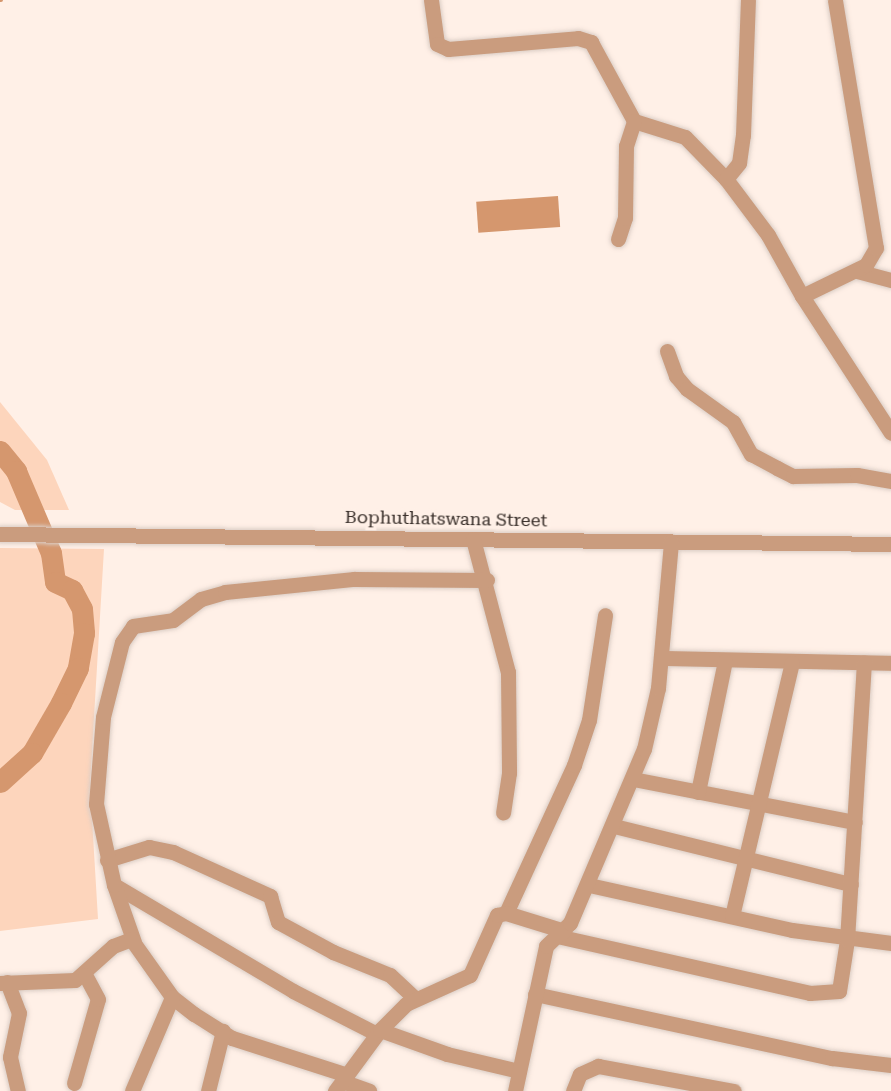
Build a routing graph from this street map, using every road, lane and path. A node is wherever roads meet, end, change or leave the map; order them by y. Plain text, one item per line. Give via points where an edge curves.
1 (431, 0) edge
2 (748, 0) edge
3 (835, 0) edge
4 (634, 121) junction
5 (726, 179) junction
6 (618, 239) dead end
7 (857, 271) junction
8 (891, 280) edge
9 (802, 296) junction
10 (667, 351) dead end
11 (891, 433) edge
12 (891, 481) edge
13 (0, 534) edge
14 (473, 539) junction
15 (671, 542) junction
16 (891, 544) edge
17 (487, 580) junction
18 (605, 615) dead end
19 (661, 658) junction
20 (725, 661) junction
21 (792, 663) junction
22 (864, 663) junction
23 (891, 663) edge
24 (633, 779) junction
25 (698, 792) junction
26 (757, 804) junction
27 (503, 813) dead end
28 (855, 822) junction
29 (614, 826) junction
30 (745, 859) junction
31 (107, 860) junction
32 (114, 885) junction
33 (589, 885) junction
34 (850, 885) junction
35 (506, 913) junction
36 (732, 916) junction
37 (560, 934) junction
38 (848, 940) junction
39 (134, 942) junction
40 (891, 943) edge
41 (85, 975) junction
42 (4, 982) edge
43 (535, 994) junction
44 (172, 997) junction
45 (415, 998) junction
46 (223, 1031) junction
47 (378, 1032) junction
48 (891, 1065) edge
49 (519, 1071) junction
50 (341, 1082) edge
51 (74, 1083) dead end
52 (18, 1091) edge
53 (132, 1091) edge
54 (208, 1091) edge
55 (369, 1091) edge
56 (515, 1091) edge
57 (573, 1091) edge
58 (734, 1091) edge

1 - 4 street via 434,37 437,44 448,49 578,38 591,42
2 - 5 street via 743,135 739,163
3 - 7 street via 876,248 873,258
4 - 5 street via 685,137
4 - 6 street via 626,146 625,218
5 - 9 street via 768,235
7 - 8 street
7 - 9 street
9 - 11 street
10 - 12 street via 676,376 687,389 733,422 751,454 793,476 856,476
13 - 14 street, Bophuthatswana Street
14 - 15 street, Bophuthatswana Street
14 - 17 street
15 - 16 street, Bophuthatswana Street
15 - 19 street
17 - 27 street via 508,672 509,773
17 - 31 street via 354,579 225,592 201,599 173,620 133,626 117,660 99,749 96,804
18 - 35 street via 585,732
19 - 20 street
19 - 24 street via 652,714
20 - 21 street
20 - 25 street
21 - 22 street
21 - 26 street
22 - 23 street
22 - 28 street
24 - 25 street
24 - 29 street
25 - 26 street
26 - 28 street
26 - 30 street
28 - 34 street
29 - 30 street
29 - 33 street
30 - 34 street
30 - 36 street
31 - 32 street
31 - 45 street via 149,847 173,852 270,896 278,922 395,978
32 - 39 street
32 - 47 street via 285,987
33 - 36 street
33 - 37 street
34 - 38 street
35 - 37 street
35 - 45 street via 491,921 470,975
36 - 38 street
37 - 38 street via 821,995 835,994 842,985
37 - 43 street via 546,946
38 - 40 street
39 - 41 street via 119,941
39 - 44 street
41 - 42 street via 68,983
41 - 51 street via 98,999
42 - 52 street via 19,1013 10,1057
43 - 48 street via 831,1058
43 - 49 street
44 - 46 street
44 - 53 street
45 - 47 street
46 - 50 street
46 - 54 street
47 - 49 street
47 - 50 street
49 - 56 street
50 - 55 street
57 - 58 street via 580,1074 598,1066

